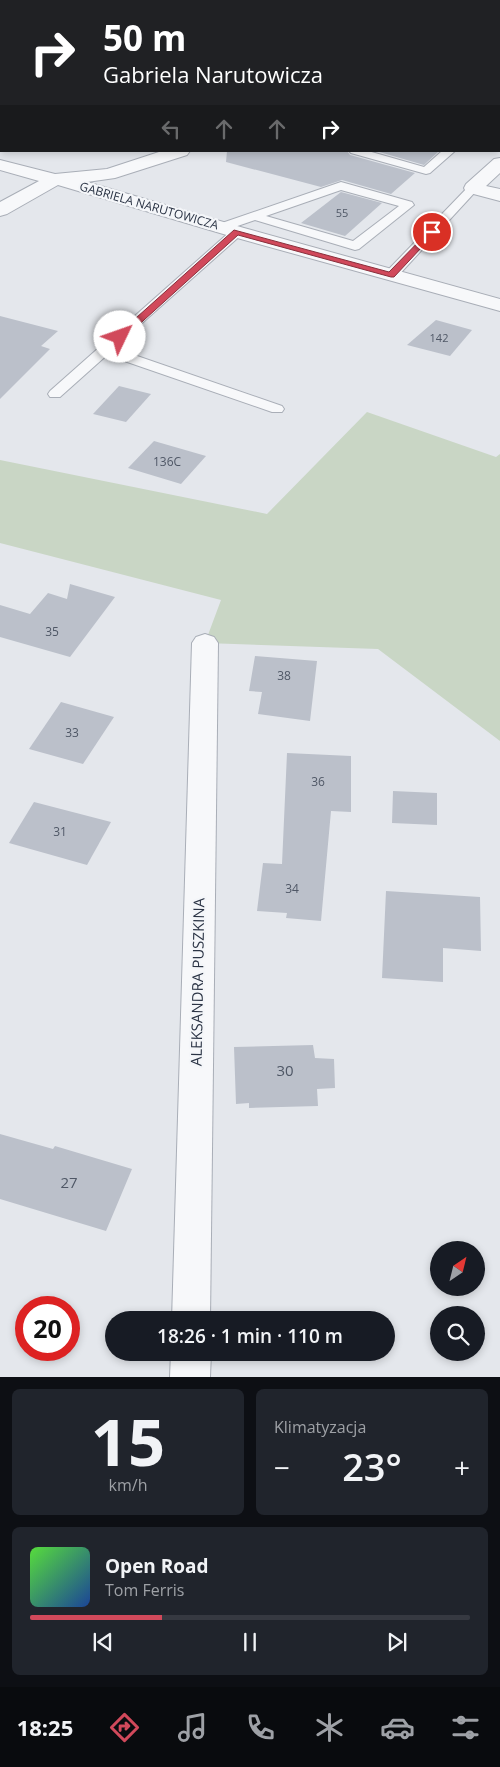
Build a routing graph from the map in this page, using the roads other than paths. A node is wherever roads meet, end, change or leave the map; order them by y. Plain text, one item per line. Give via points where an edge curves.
1 (179, 152) edge
2 (180, 152) edge
3 (358, 152) edge
4 (447, 152) edge
5 (500, 162) edge
6 (0, 165) edge
7 (109, 174) junction
8 (141, 178) junction
9 (56, 179) junction
10 (90, 188) junction
11 (474, 188) junction
12 (500, 195) edge
13 (138, 202) junction
14 (0, 210) edge
15 (256, 217) junction
16 (230, 230) junction
17 (391, 275) junction
18 (500, 305) edge
19 (106, 350) junction
20 (55, 394) dead end
21 (277, 408) dead end
22 (205, 644) dead end
23 (191, 1311) edge
24 (190, 1361) edge
25 (190, 1377) edge

1 - 7 street
2 - 8 street
3 - 4 lane via 426,171
5 - 11 street
6 - 9 street, GABRIELA NARUTOWICZA
7 - 9 street
7 - 10 street
8 - 10 street via 115,186
8 - 13 street via 134,192
9 - 10 street, GABRIELA NARUTOWICZA
9 - 14 street
10 - 13 street, GABRIELA NARUTOWICZA
11 - 12 street
11 - 17 lane
13 - 16 street, GABRIELA NARUTOWICZA
15 - 15 lane via 341,186 408,205 356,246
15 - 16 lane
16 - 17 street, GABRIELA NARUTOWICZA
16 - 19 lane
17 - 18 street, GABRIELA NARUTOWICZA
19 - 20 lane
19 - 21 lane
22 - 23 street, ALEKSANDRA PUSZKINA
24 - 25 street

